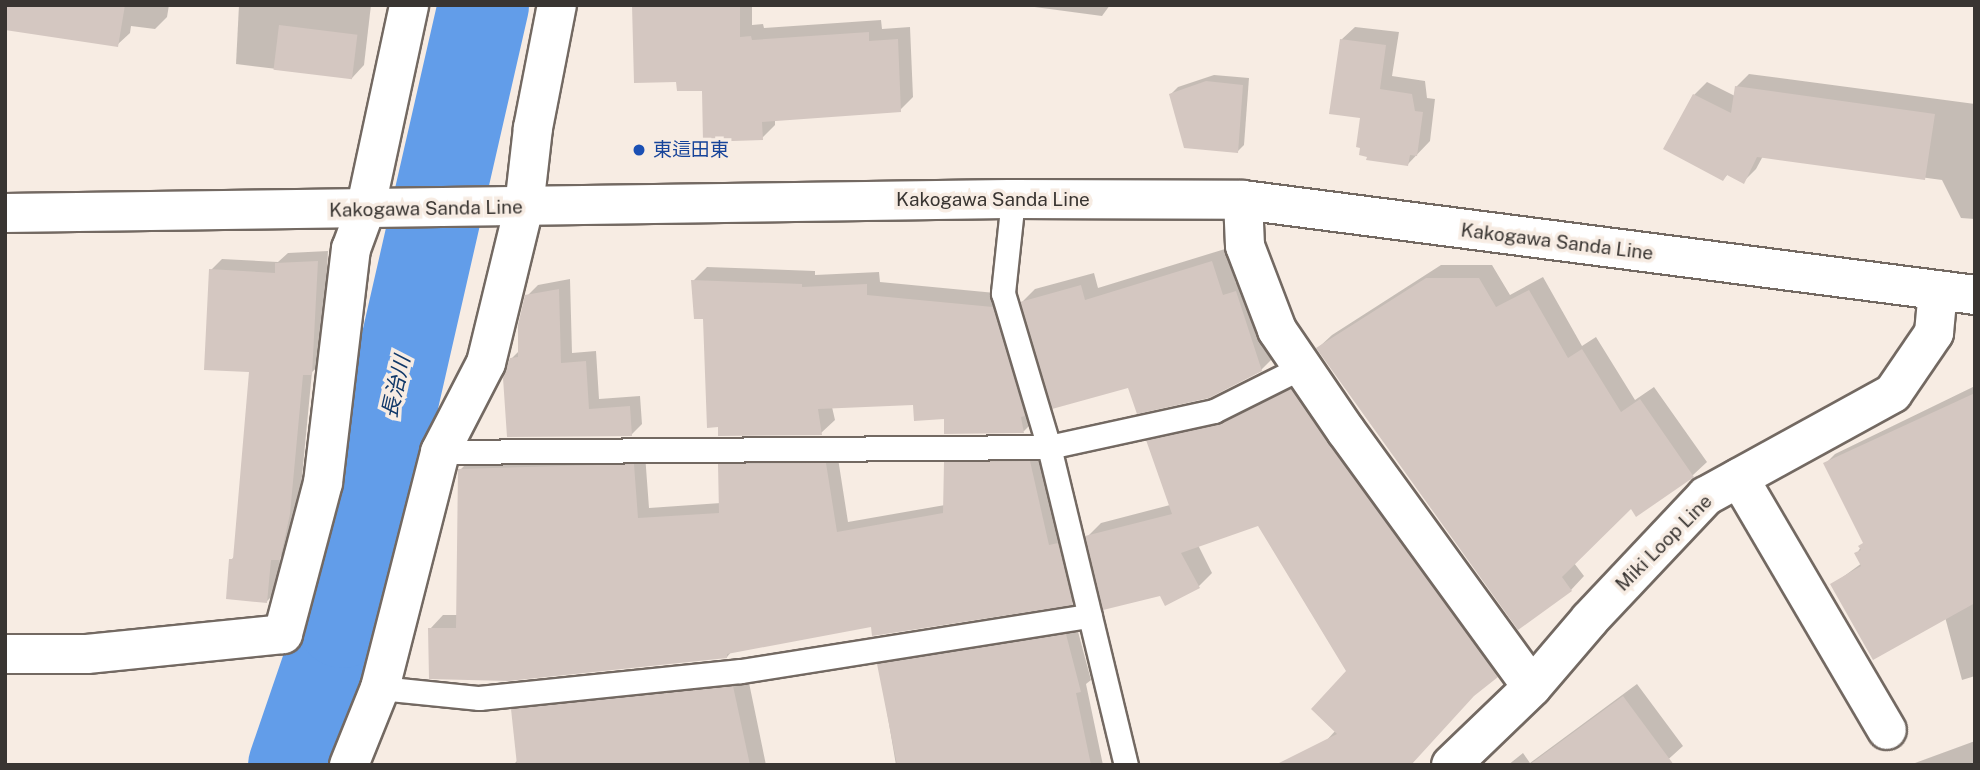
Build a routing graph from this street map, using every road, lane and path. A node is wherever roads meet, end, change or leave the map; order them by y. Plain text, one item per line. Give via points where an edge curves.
1 (409, 5) edge
2 (557, 5) edge
3 (1013, 199) junction
4 (1243, 200) junction
5 (524, 207) junction
6 (365, 211) junction
7 (5, 213) edge
8 (1956, 293) edge
9 (1302, 367) junction
10 (1049, 447) junction
11 (440, 452) junction
12 (1739, 478) junction
13 (1090, 616) junction
14 (5, 654) edge
15 (1532, 687) junction
16 (380, 688) junction
17 (1887, 730) dead end
18 (349, 765) edge
19 (1126, 765) edge
20 (1451, 765) edge

1 - 6 main road
2 - 5 main road via 533,128
3 - 4 main road, Kakogawa Sanda Line
3 - 5 main road, Kakogawa Sanda Line
3 - 10 lane via 1003,293
4 - 8 main road, Kakogawa Sanda Line
4 - 9 main road via 1245,246 1277,330
5 - 6 main road, Kakogawa Sanda Line
5 - 11 main road via 486,363
6 - 7 main road, Kakogawa Sanda Line
6 - 14 main road via 351,249 323,484 283,634 87,654
8 - 12 main road, Miki Loop Line via 1893,393
9 - 10 lane via 1214,411
9 - 15 main road
10 - 11 lane
10 - 13 lane
11 - 16 main road
12 - 15 main road, Miki Loop Line via 1706,496
12 - 17 main road
13 - 16 lane via 741,671 479,698
13 - 19 lane
15 - 20 main road, Miki Loop Line
16 - 18 main road

